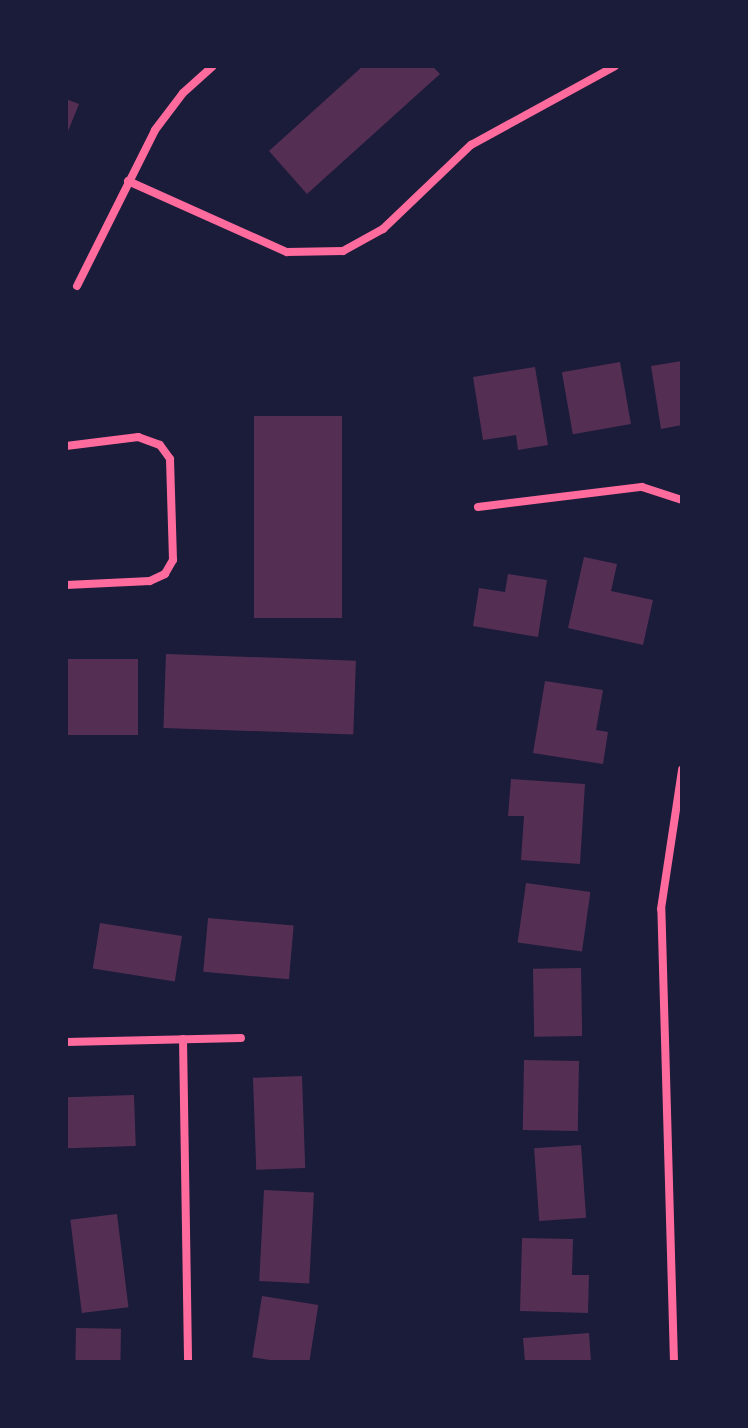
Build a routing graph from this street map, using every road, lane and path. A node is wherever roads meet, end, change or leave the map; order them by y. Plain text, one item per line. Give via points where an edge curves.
1 (213, 66) edge
2 (615, 66) edge
3 (128, 181) junction
4 (77, 286) dead end
5 (66, 446) edge
6 (682, 500) edge
7 (478, 507) dead end
8 (66, 585) edge
9 (682, 770) edge
10 (241, 1038) dead end
11 (183, 1039) junction
12 (66, 1042) edge
13 (188, 1362) edge
14 (674, 1362) edge

1 - 3 street via 183,93 155,130
2 - 3 street via 471,145 383,229 343,251 287,252
3 - 4 street
5 - 8 street via 138,437 160,445 170,459 173,560 165,574 150,581
6 - 7 street via 642,487
9 - 14 street via 661,909
10 - 11 street
11 - 12 street
11 - 13 street

